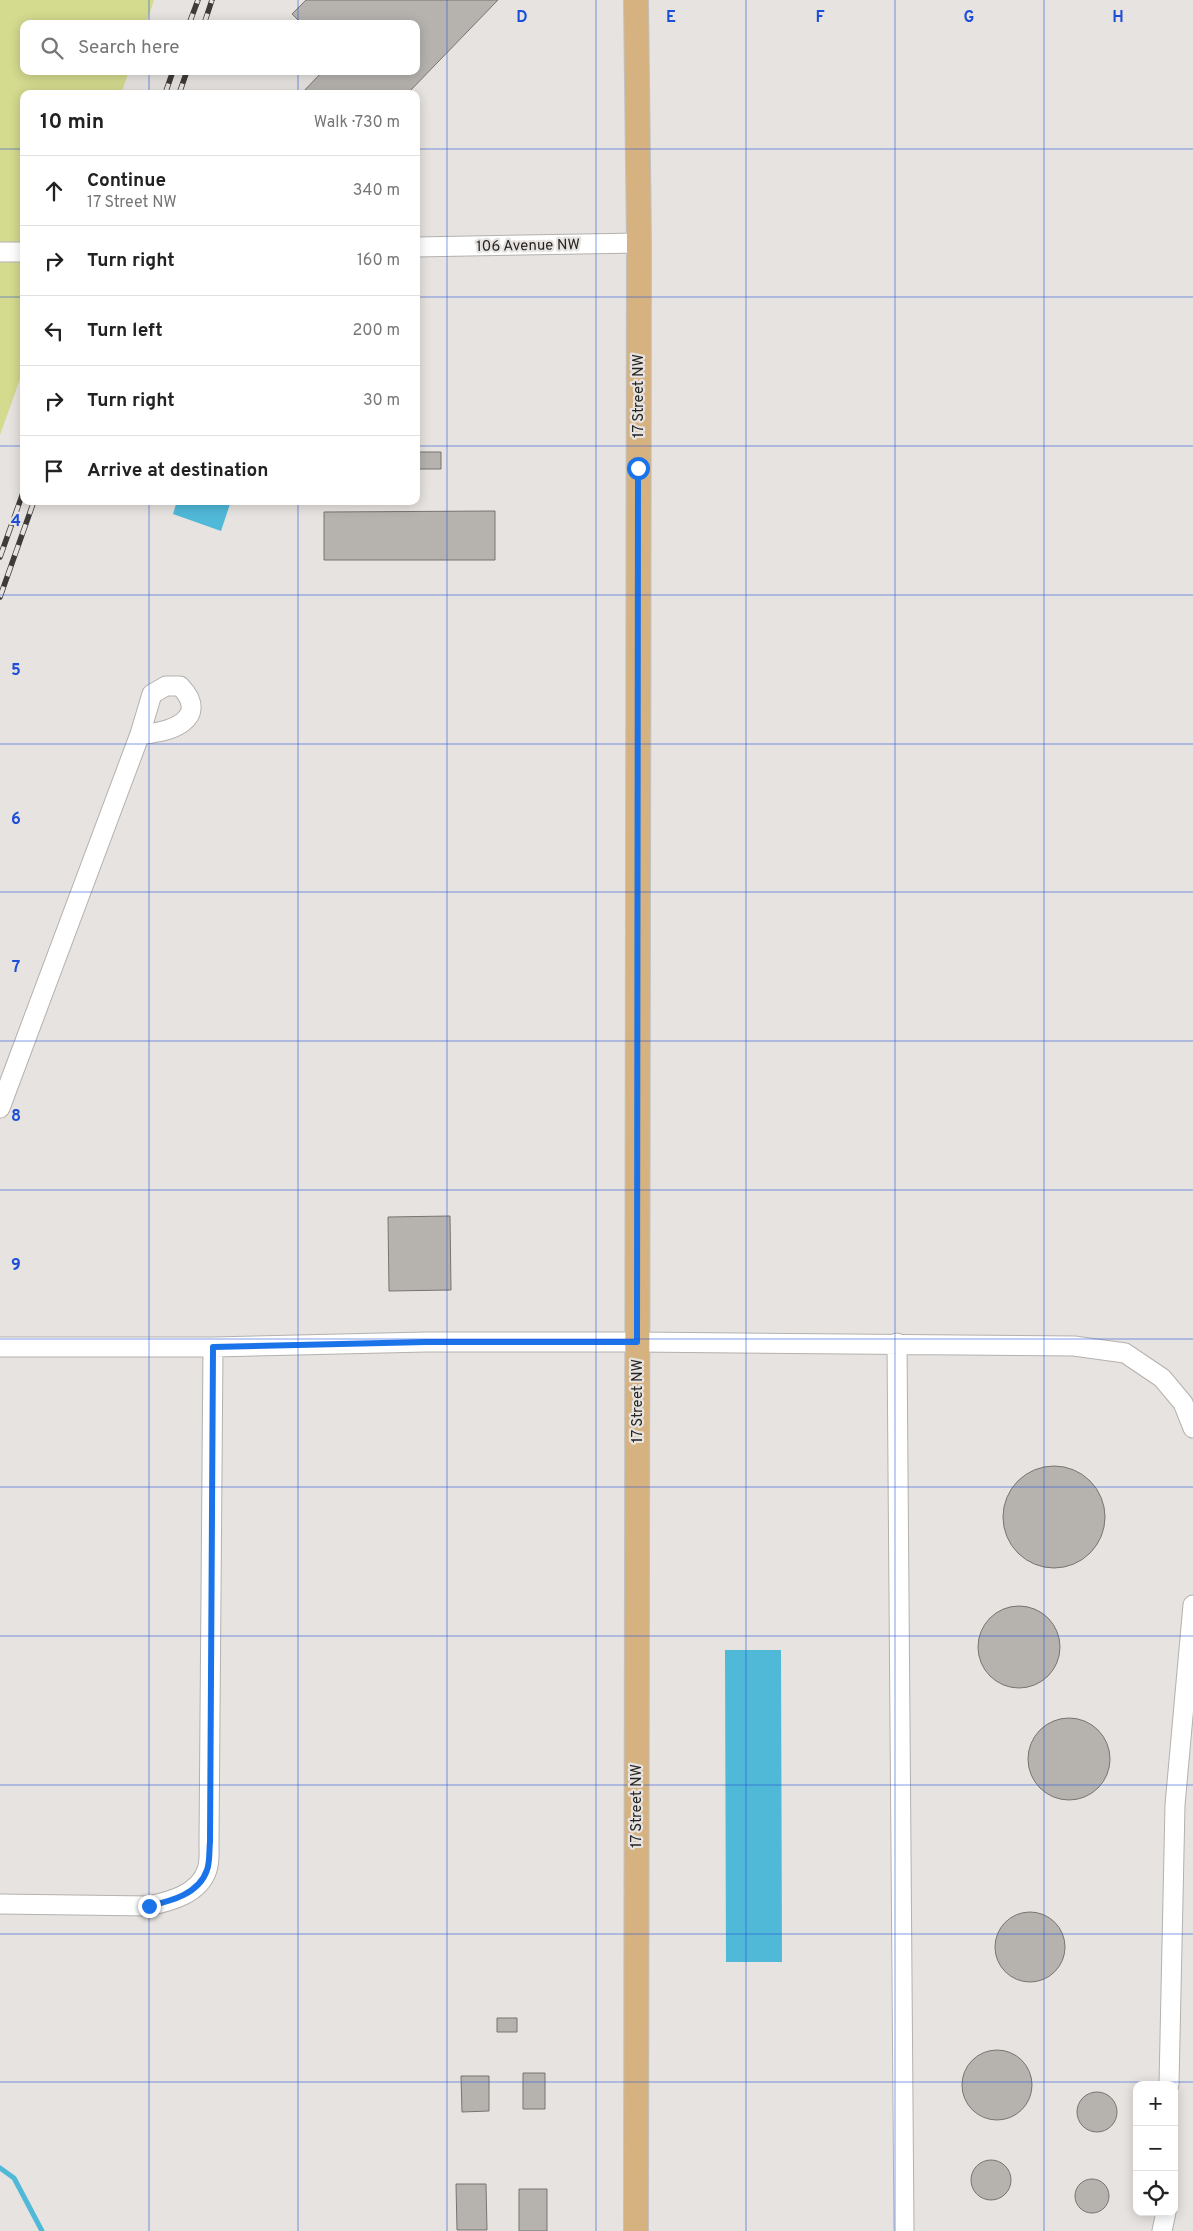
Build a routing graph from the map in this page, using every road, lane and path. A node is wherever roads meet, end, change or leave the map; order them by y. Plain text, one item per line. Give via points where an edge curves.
1 (636, 1) edge
2 (639, 243) junction
3 (420, 246) edge
4 (0, 252) edge
5 (20, 252) edge
6 (140, 734) dead end
7 (0, 1108) edge
8 (637, 1342) junction
9 (897, 1343) junction
10 (2, 1346) edge
11 (213, 1347) junction
12 (1193, 1428) edge
13 (1193, 1605) edge
14 (0, 1904) edge
15 (1169, 2081) edge
16 (1165, 2216) edge
17 (636, 2231) edge
18 (904, 2231) edge
19 (1162, 2231) edge

1 - 2 main road, 17 Street NW
2 - 3 street, 106 Avenue NW
2 - 8 main road, 17 Street NW
4 - 5 street
6 - 7 street
8 - 9 street
8 - 11 street
8 - 17 main road, 17 Street NW
9 - 12 street via 1074,1346 1125,1353 1162,1378 1183,1403
9 - 18 street
10 - 11 street
11 - 14 street via 210,1842 207,1870 196,1888 170,1901 149,1906
13 - 15 street via 1175,1805
16 - 19 street

